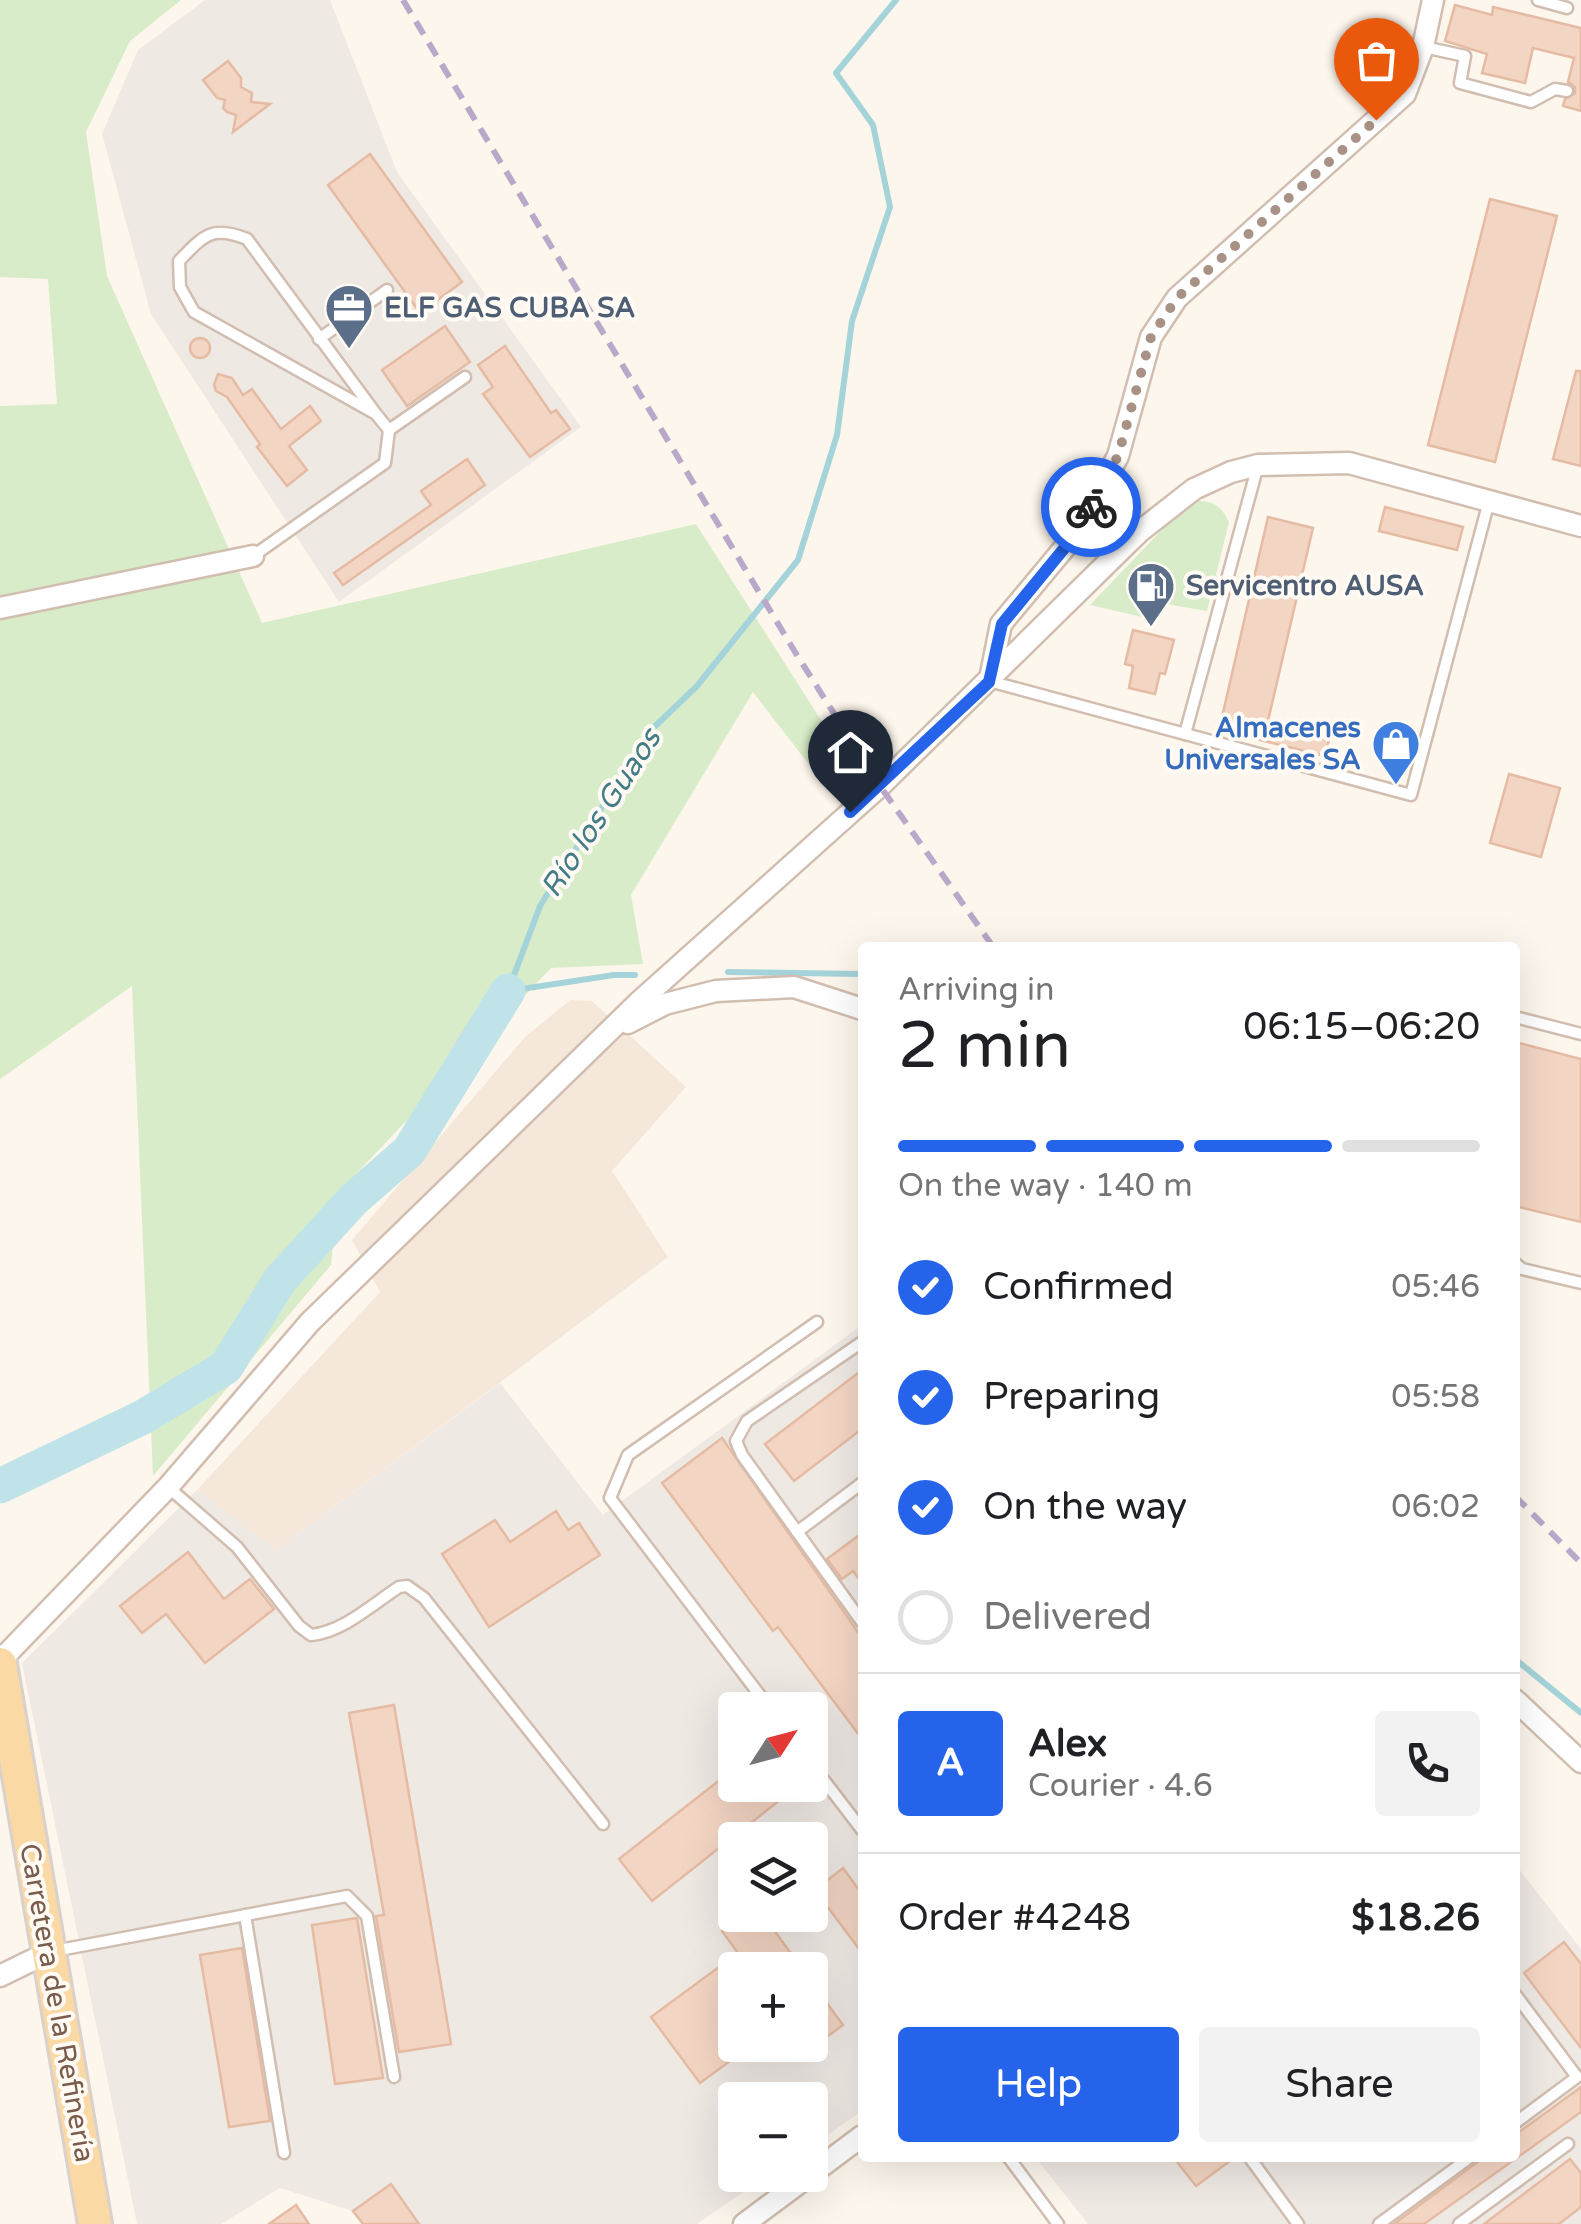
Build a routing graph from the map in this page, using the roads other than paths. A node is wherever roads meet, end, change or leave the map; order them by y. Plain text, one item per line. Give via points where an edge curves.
1 (1433, 0) edge
2 (1538, 0) edge
3 (1567, 8) dead end
4 (1423, 47) junction
5 (1566, 91) dead end
6 (387, 290) dead end
7 (319, 339) junction
8 (465, 377) dead end
9 (376, 414) junction
10 (389, 430) junction
11 (1258, 465) junction
12 (1488, 501) junction
13 (1581, 526) edge
14 (253, 556) joint
15 (0, 608) edge
16 (989, 682) junction
17 (1186, 734) junction
18 (858, 1008) edge
19 (1520, 1018) edge
20 (608, 1033) junction
21 (1581, 1034) edge
22 (1520, 1268) edge
23 (1581, 1283) edge
24 (818, 1322) dead end
25 (858, 1345) edge
26 (858, 1486) edge
27 (168, 1487) junction
28 (797, 1532) junction
29 (858, 1616) edge
30 (0, 1662) edge
31 (757, 1692) edge
32 (1520, 1705) edge
33 (1581, 1762) edge
34 (828, 1786) edge
35 (603, 1824) dead end
36 (858, 1825) edge
37 (245, 1915) junction
38 (48, 1952) junction
39 (0, 1976) edge
40 (1520, 2001) edge
41 (394, 2078) dead end
42 (1520, 2120) edge
43 (858, 2139) edge
44 (1568, 2144) dead end
45 (284, 2153) dead end
46 (828, 2162) edge
47 (1012, 2162) edge
48 (1253, 2162) edge
49 (1464, 2162) edge
50 (787, 2192) edge
51 (95, 2224) edge
52 (744, 2224) edge
53 (1058, 2224) edge
54 (1298, 2224) edge
55 (1380, 2224) edge
56 (1458, 2224) edge

1 - 4 street
2 - 3 lane
4 - 5 lane via 1465,56 1460,84 1532,102 1555,88
4 - 16 street via 1404,94 1168,311 1151,337 1118,456 1076,534 1002,624
6 - 7 lane
7 - 9 lane
7 - 9 lane via 247,240 224,230 202,237 179,261 180,287 194,312
8 - 10 lane
9 - 10 lane
10 - 14 lane via 385,463
11 - 12 street via 1349,463
11 - 16 street via 1194,489 1140,532
11 - 17 lane
12 - 13 street
12 - 17 lane via 1411,795
14 - 15 street
16 - 17 lane
16 - 20 street
18 - 20 street via 794,987 716,991 665,1004
19 - 21 lane
20 - 27 street via 310,1322
22 - 23 lane
24 - 31 lane via 628,1455 610,1498
25 - 28 lane via 747,1422 736,1441
26 - 28 lane
27 - 30 street
27 - 35 lane via 237,1547 311,1635 352,1619 398,1587 424,1598
28 - 29 lane
30 - 38 main road, Carretera de la Refinería
32 - 33 street
34 - 36 lane
37 - 38 lane
37 - 41 lane via 347,1896 359,1905 367,1916
37 - 45 lane
38 - 39 street
38 - 51 main road, Carretera de la Refinería
40 - 42 lane via 1577,2078
43 - 46 street
44 - 56 lane
47 - 53 lane
48 - 54 lane
49 - 55 lane
50 - 52 street

